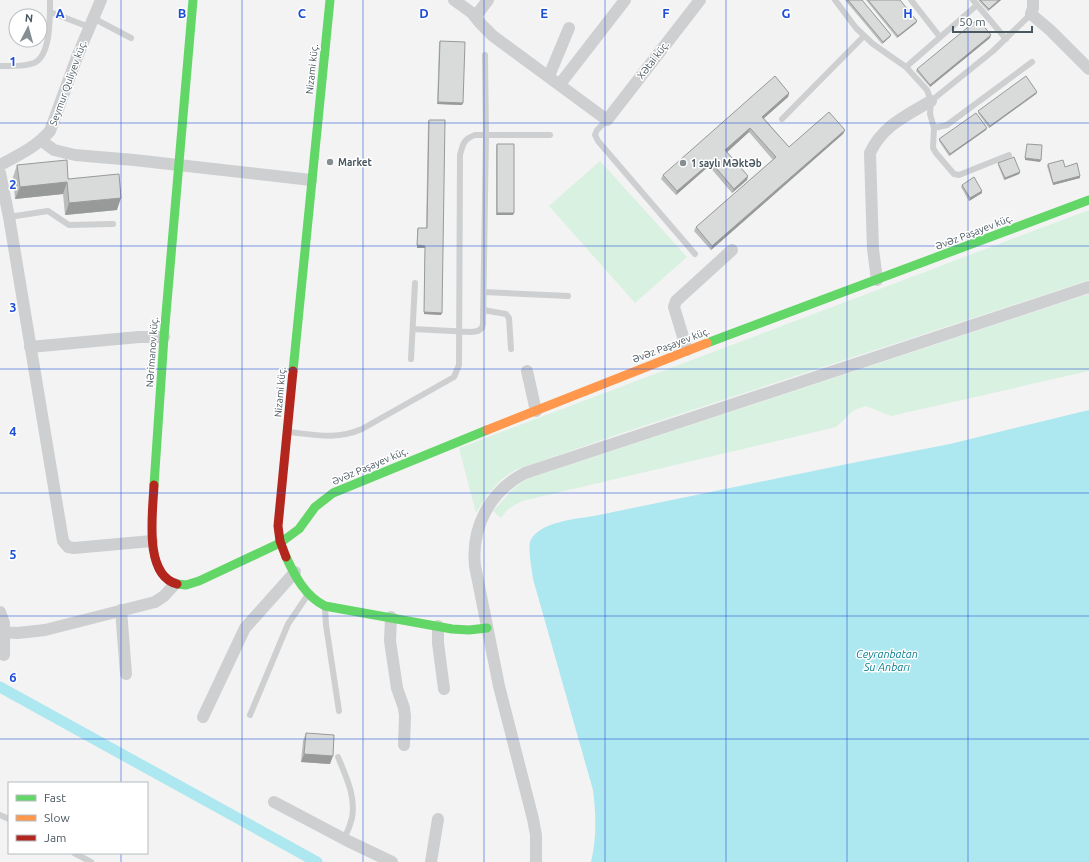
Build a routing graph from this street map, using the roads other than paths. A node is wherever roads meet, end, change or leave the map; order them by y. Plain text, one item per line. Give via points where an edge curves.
1 (50, 0) edge
2 (101, 0) edge
3 (193, 0) edge
4 (330, 0) edge
5 (454, 0) edge
6 (488, 0) edge
7 (625, 0) edge
8 (700, 0) edge
9 (835, 0) edge
10 (911, 0) edge
11 (1033, 0) edge
12 (975, 2) edge
13 (50, 12) junction
14 (1031, 14) junction
15 (476, 17) junction
16 (91, 23) junction
17 (569, 28) dead end
18 (864, 36) junction
19 (940, 37) junction
20 (131, 38) dead end
21 (1006, 39) junction
22 (485, 55) dead end
23 (1032, 62) dead end
24 (0, 66) edge
25 (906, 67) junction
26 (1089, 69) edge
27 (549, 76) junction
28 (560, 84) junction
29 (931, 101) junction
30 (782, 119) dead end
31 (607, 120) junction
32 (934, 128) junction
33 (486, 135) junction
34 (550, 135) dead end
35 (42, 141) junction
36 (1009, 155) dead end
37 (0, 165) edge
38 (178, 166) junction
39 (0, 173) edge
40 (311, 180) junction
41 (1089, 200) edge
42 (9, 217) junction
43 (114, 224) dead end
44 (732, 250) dead end
45 (695, 254) dead end
46 (878, 280) junction
47 (415, 283) dead end
48 (1089, 287) edge
49 (484, 292) junction
50 (568, 296) dead end
51 (483, 310) junction
52 (413, 329) junction
53 (458, 332) junction
54 (164, 337) junction
55 (30, 347) junction
56 (512, 349) dead end
57 (687, 350) junction
58 (411, 359) dead end
59 (527, 371) dead end
60 (536, 411) junction
61 (287, 432) junction
62 (152, 541) junction
63 (280, 543) junction
64 (295, 572) junction
65 (176, 584) junction
66 (308, 594) junction
67 (325, 606) junction
68 (121, 610) junction
69 (0, 612) edge
70 (391, 617) junction
71 (438, 626) junction
72 (487, 628) junction
73 (2, 632) edge
74 (4, 655) dead end
75 (126, 674) dead end
76 (444, 689) dead end
77 (339, 711) dead end
78 (250, 715) dead end
79 (203, 718) dead end
80 (404, 745) dead end
81 (338, 757) dead end
82 (274, 802) dead end
83 (438, 819) dead end
84 (344, 840) junction
85 (76, 854) edge
86 (91, 862) edge
87 (392, 862) edge
88 (431, 862) edge
89 (536, 862) edge

1 - 13 lane
2 - 16 street, Seymur Quliyev küç.
3 - 38 street, Nərimanov küç.
4 - 40 street, Nizami küç.
5 - 15 street
6 - 15 street
7 - 28 street
8 - 31 street, Xətai küç.
9 - 18 lane
10 - 19 lane
11 - 14 street
12 - 19 lane
12 - 21 lane
13 - 16 lane
13 - 24 lane via 47,45 41,58 34,63 20,66
14 - 21 lane
14 - 26 street
15 - 27 street via 493,36
16 - 20 lane
16 - 35 street, Seymur Quliyev küç. via 50,132
17 - 27 street
18 - 25 lane
18 - 30 lane
19 - 25 lane
21 - 29 lane
22 - 33 lane
23 - 32 lane via 947,126
25 - 29 lane via 927,90
27 - 28 street
28 - 31 street
29 - 32 lane via 930,114
29 - 46 street via 893,123 870,153 873,249
31 - 45 lane via 597,130 598,141
32 - 36 lane via 933,148 954,174 959,175
33 - 34 lane
33 - 49 lane
33 - 53 lane via 467,138 463,142 460,155
35 - 37 street, Seymur Quliyev küç.
35 - 38 street via 54,150 75,155
38 - 40 street
38 - 54 street, Nərimanov küç.
39 - 42 street
40 - 61 street, Nizami küç.
41 - 46 street, Əvəz Paşayev küç.
42 - 43 lane via 48,211 69,225
42 - 55 street
44 - 57 street via 676,301 674,307
46 - 57 street, Əvəz Paşayev küç.
47 - 52 lane
48 - 72 street via 540,468 514,479 496,495 486,510 474,544 475,566
49 - 50 lane
49 - 51 lane
51 - 53 lane via 482,328 478,331
51 - 56 lane via 506,314 510,318
52 - 53 lane
52 - 58 lane
53 - 61 lane via 459,365 450,380 352,434 334,436
54 - 55 street
54 - 62 street, Nərimanov küç. via 153,484
55 - 62 street via 63,541 68,547 74,548
57 - 60 street, Əvəz Paşayev küç.
59 - 60 street
60 - 63 street, Əvəz Paşayev küç. via 332,494 315,507 299,529
61 - 63 street, Nizami küç. via 278,510
62 - 65 street, Nərimanov küç. via 153,553 160,570 166,578
63 - 64 street, Nizami küç.
63 - 65 street via 198,581
64 - 66 street, Nizami küç.
64 - 79 street via 245,628
65 - 68 street via 155,602
66 - 67 street, Nizami küç.
66 - 78 lane via 288,624
67 - 70 street, Nizami küç.
67 - 77 lane
68 - 73 street via 45,630
68 - 75 street
69 - 73 street via 4,623
70 - 71 street, Nizami küç.
70 - 80 street via 390,641 397,688 405,716
71 - 72 street, Nizami küç. via 469,630
71 - 76 street via 438,651
72 - 89 street via 533,819
73 - 74 street
81 - 84 lane via 351,792 353,806 352,820
82 - 84 street
83 - 88 street
84 - 87 street
85 - 86 lane

